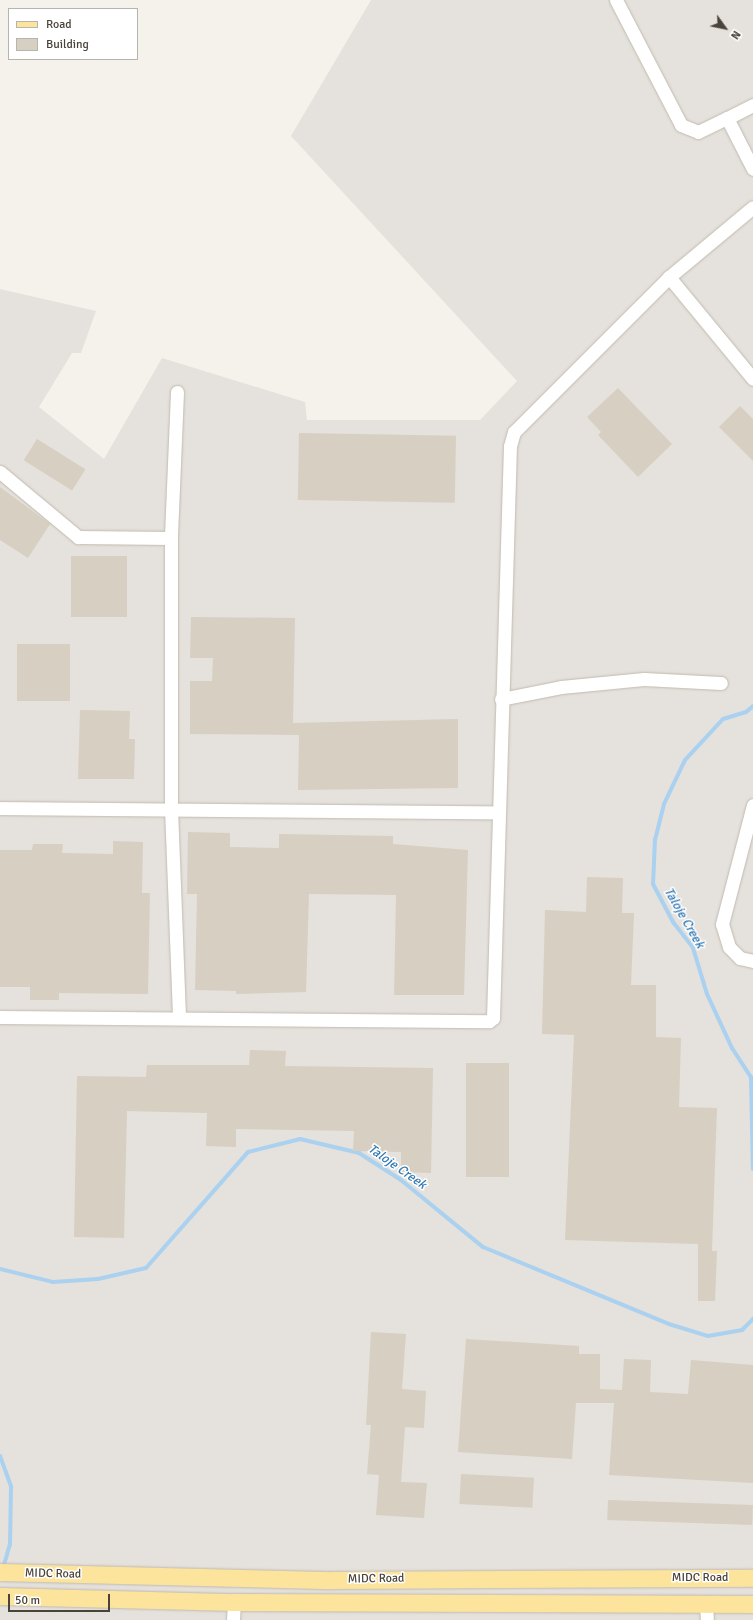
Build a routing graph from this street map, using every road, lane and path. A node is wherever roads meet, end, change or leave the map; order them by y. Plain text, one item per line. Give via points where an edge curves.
1 (616, 0) edge
2 (753, 105) edge
3 (726, 118) junction
4 (753, 169) edge
5 (753, 207) edge
6 (669, 277) junction
7 (753, 379) edge
8 (177, 392) dead end
9 (0, 472) edge
10 (171, 538) junction
11 (721, 683) dead end
12 (501, 699) junction
13 (753, 805) edge
14 (0, 808) edge
15 (171, 808) junction
16 (499, 812) junction
17 (753, 961) edge
18 (179, 1016) junction
19 (0, 1017) edge
20 (6, 1573) edge
21 (753, 1578) edge
22 (4, 1596) edge
23 (234, 1602) junction
24 (706, 1603) junction
25 (753, 1604) edge
26 (233, 1620) edge
27 (707, 1620) edge

1 - 3 lane via 681,125 698,132
2 - 3 lane
3 - 4 lane
5 - 6 lane
6 - 7 lane
6 - 12 lane via 514,432 510,446
8 - 10 lane
9 - 10 lane via 78,537
10 - 15 lane
11 - 12 lane via 644,679 561,687
12 - 16 lane
13 - 17 lane via 722,924 729,947 740,958
14 - 15 lane
15 - 16 lane
15 - 18 lane
16 - 18 lane via 496,1013 489,1021
18 - 19 lane
20 - 21 main road, MIDC Road via 333,1580
20 - 22 main road
22 - 23 main road, MIDC Road
23 - 24 main road, MIDC Road
23 - 26 lane
24 - 25 main road, MIDC Road
24 - 27 lane

